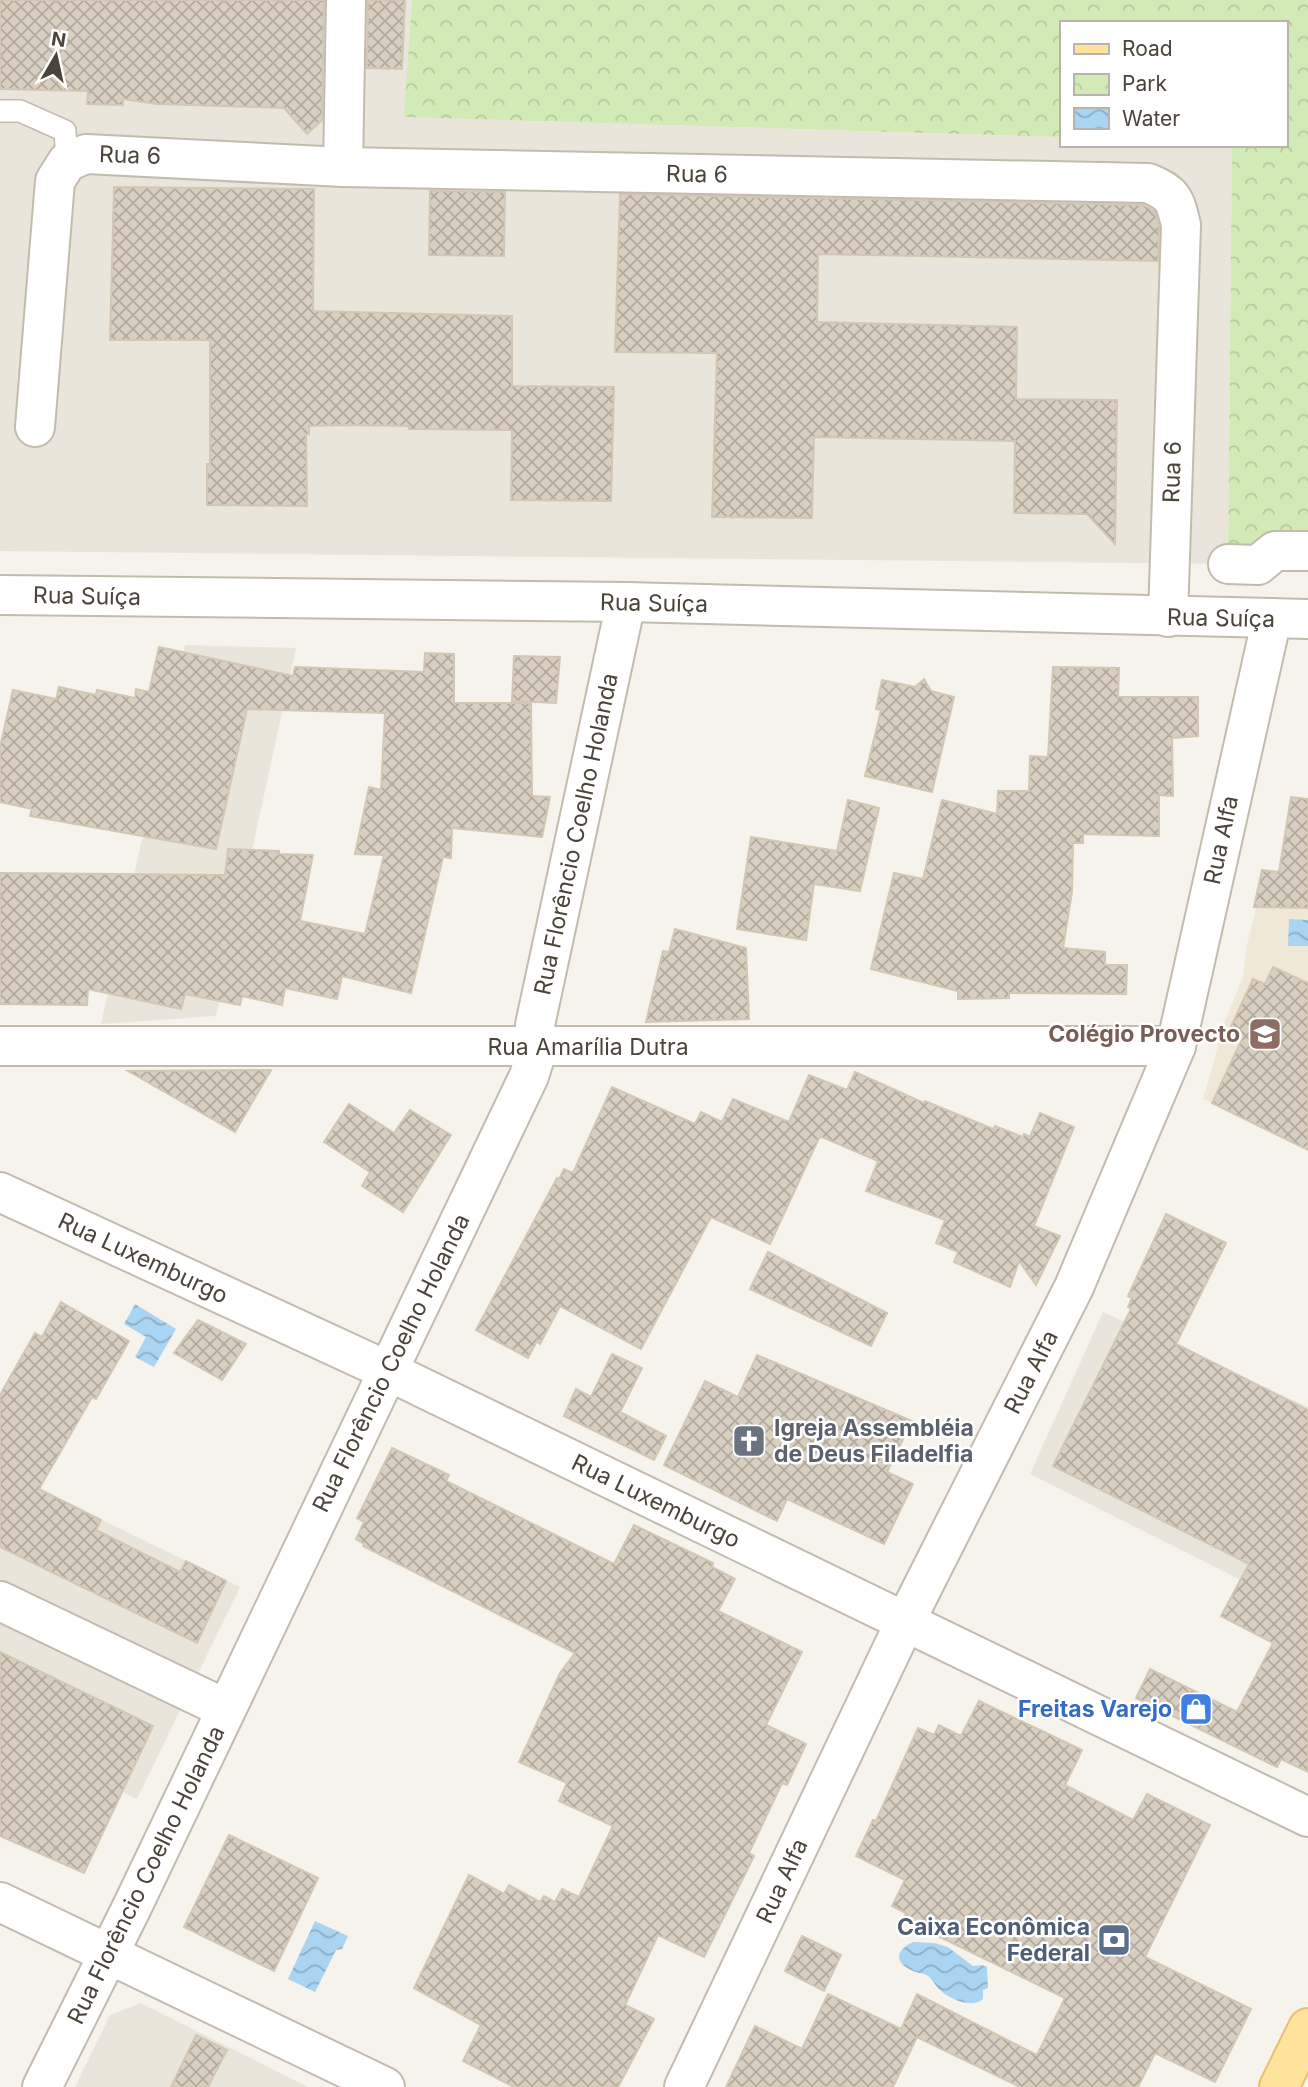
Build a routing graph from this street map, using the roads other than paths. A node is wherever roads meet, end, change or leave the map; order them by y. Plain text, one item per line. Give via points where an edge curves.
1 (346, 0) edge
2 (0, 111) edge
3 (67, 162) junction
4 (343, 167) junction
5 (35, 427) dead end
6 (1308, 551) edge
7 (1227, 564) dead end
8 (0, 595) edge
9 (626, 603) junction
10 (1168, 617) junction
11 (1290, 619) edge
12 (0, 1045) edge
13 (1176, 1046) junction
14 (538, 1047) junction
15 (0, 1192) edge
16 (388, 1371) junction
17 (0, 1601) edge
18 (905, 1622) junction
19 (226, 1709) junction
20 (1308, 1817) edge
21 (0, 1902) edge
22 (108, 1955) junction
23 (1308, 2028) edge
24 (42, 2087) edge
25 (385, 2087) edge
26 (684, 2087) edge
27 (1279, 2087) edge

1 - 4 street
2 - 3 lane via 20,111 65,131
3 - 4 street, Rua 6 via 100,153
3 - 5 street, Rua 6 via 55,181
4 - 10 street, Rua 6 via 1148,183 1163,189 1176,202 1181,225
6 - 7 street via 1275,551 1258,565
8 - 9 street, Rua Suíça
9 - 10 street, Rua Suíça
9 - 14 street, Rua Florêncio Coelho Holanda via 535,1025
10 - 11 street, Rua Suíça
11 - 13 street, Rua Alfa
12 - 14 street, Rua Amarília Dutra
13 - 14 street, Rua Amarília Dutra
13 - 18 street, Rua Alfa via 1074,1287
14 - 16 street, Rua Florêncio Coelho Holanda via 529,1076
15 - 16 street, Rua Luxemburgo
16 - 18 street, Rua Luxemburgo
16 - 19 street, Rua Florêncio Coelho Holanda
17 - 19 street
18 - 20 street, Rua Luxemburgo
18 - 26 street, Rua Alfa
19 - 22 street, Rua Florêncio Coelho Holanda
21 - 22 street
22 - 24 street, Rua Florêncio Coelho Holanda
22 - 25 street
23 - 27 main road

